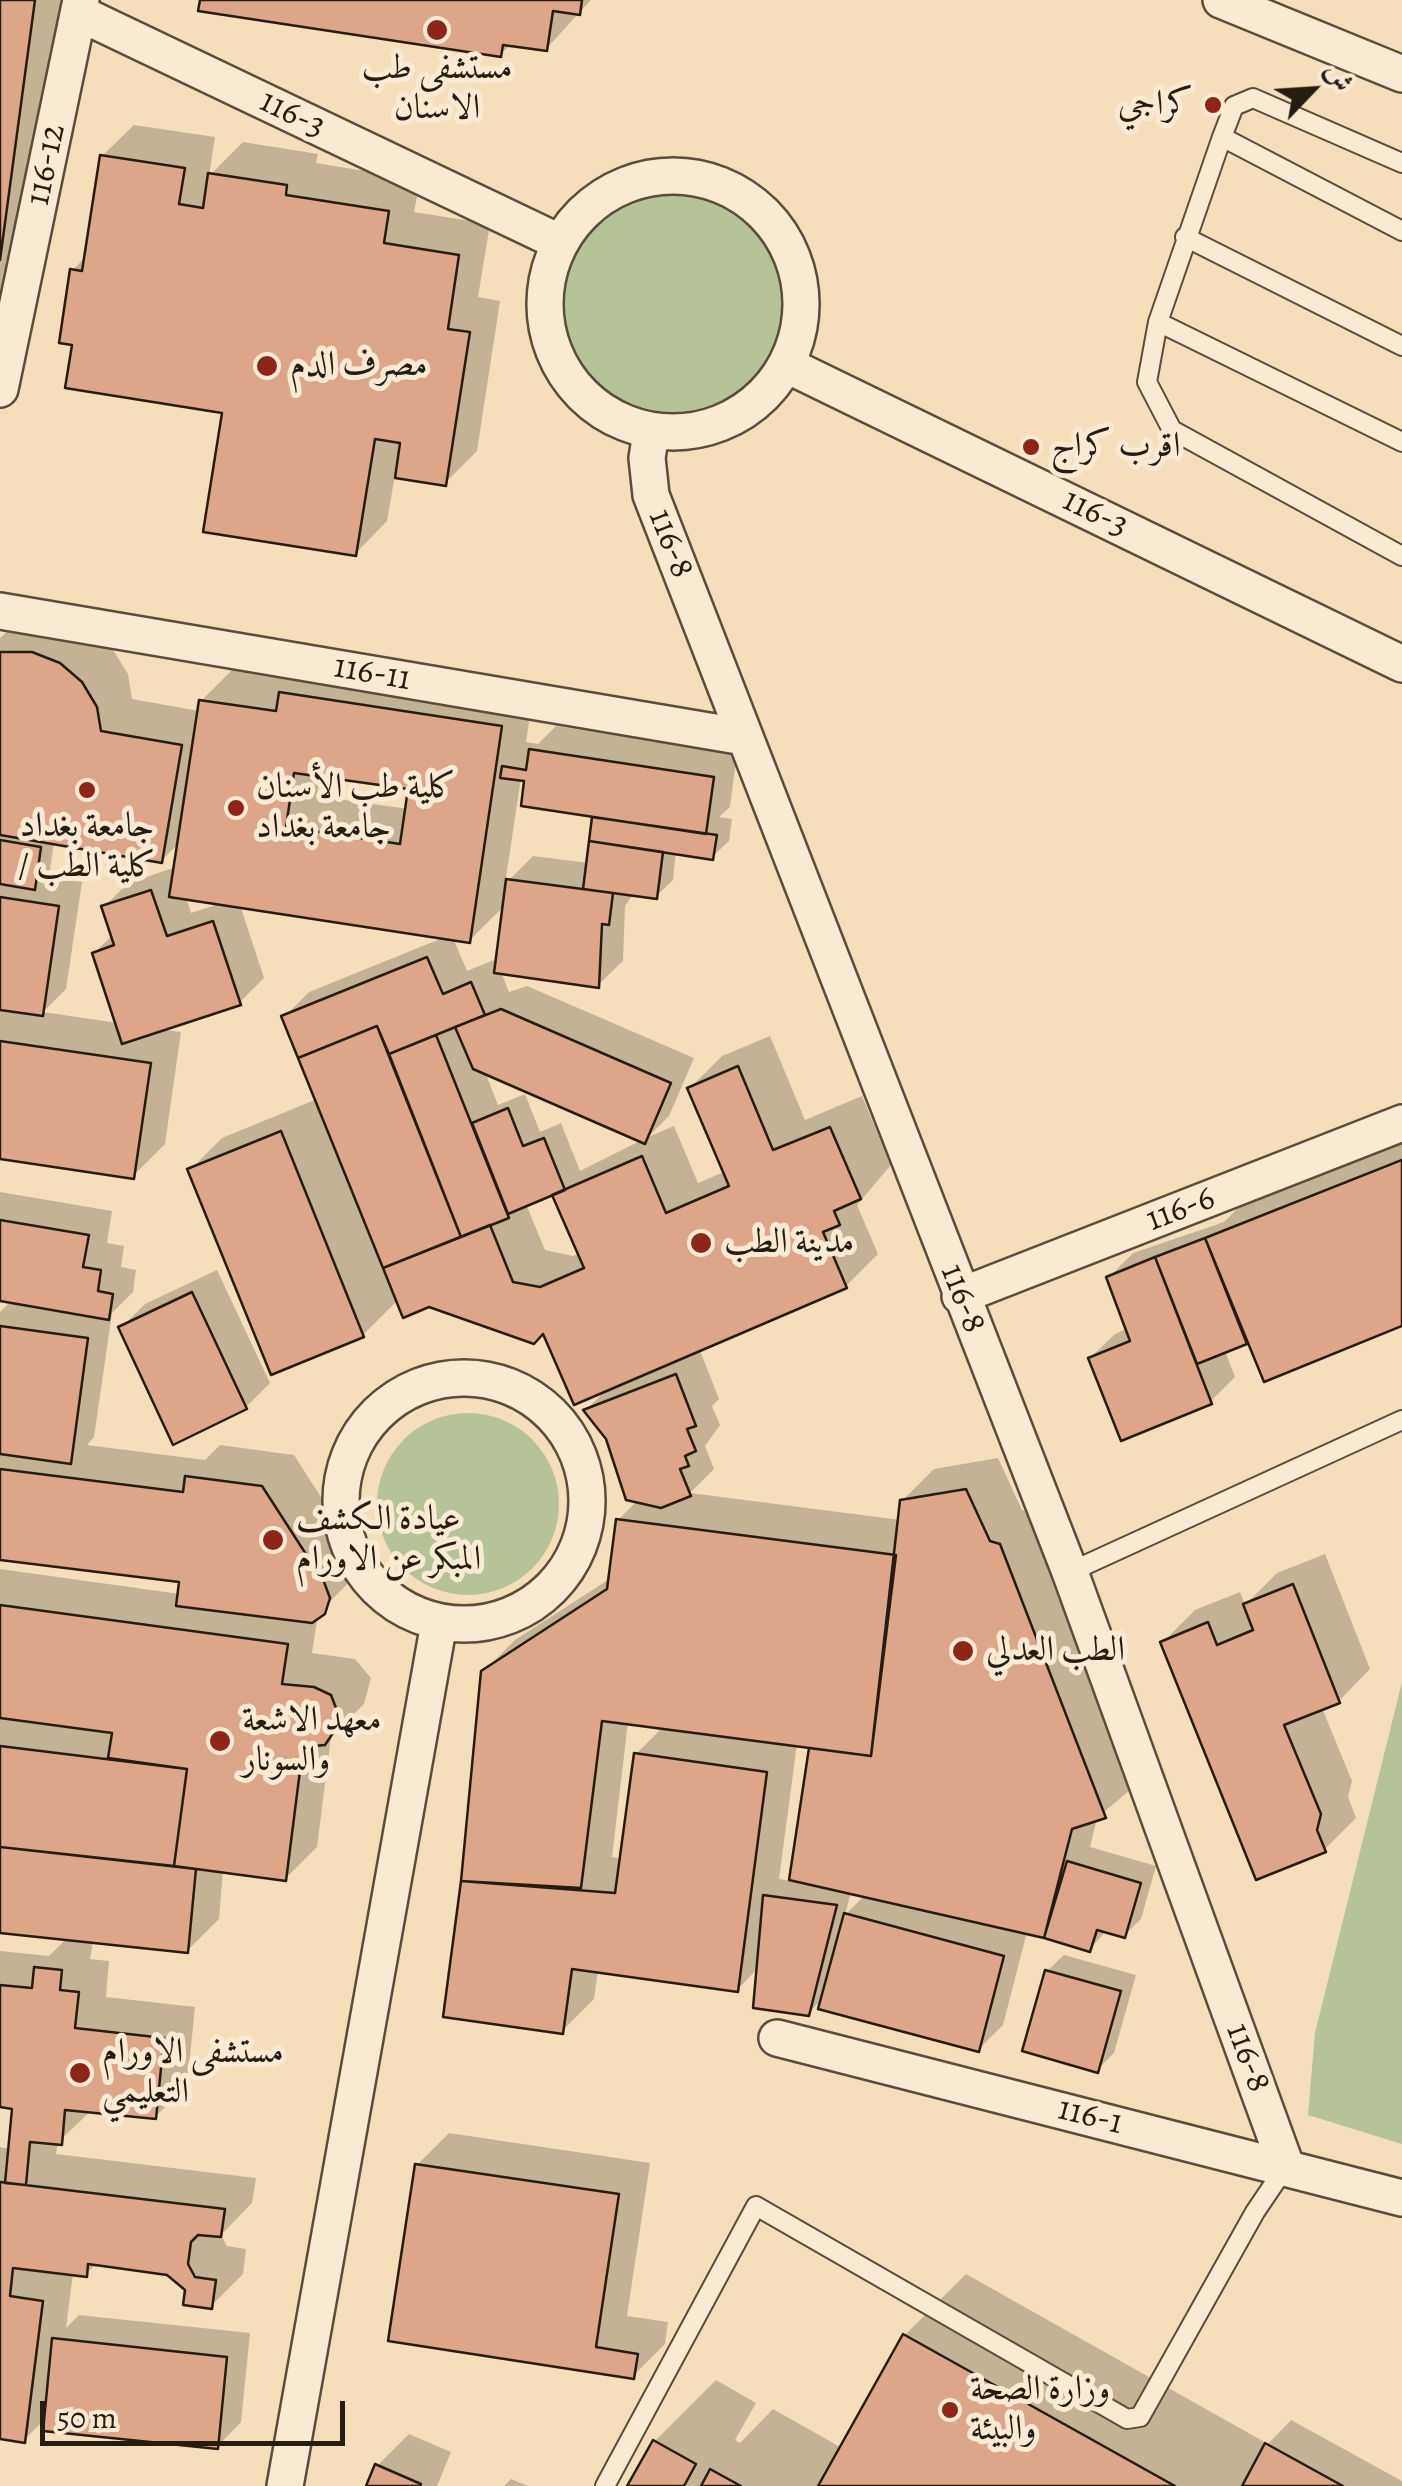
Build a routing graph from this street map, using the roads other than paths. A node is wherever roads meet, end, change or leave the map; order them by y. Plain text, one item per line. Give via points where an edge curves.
1 (1220, 0) edge
2 (80, 6) edge
3 (1402, 74) edge
4 (1222, 137) junction
5 (1402, 163) edge
6 (1402, 231) edge
7 (1184, 237) junction
8 (559, 242) junction
9 (1158, 322) junction
10 (1402, 346) edge
11 (788, 365) junction
12 (0, 388) edge
13 (651, 432) junction
14 (1402, 442) edge
15 (1402, 556) edge
16 (0, 611) edge
17 (1402, 664) edge
18 (744, 737) junction
19 (1402, 1123) edge
20 (960, 1296) junction
21 (1402, 1420) edge
22 (1070, 1572) junction
23 (439, 1623) junction
24 (777, 2038) dead end
25 (1286, 2166) junction
26 (1402, 2198) edge
27 (285, 2486) edge
28 (605, 2486) edge

1 - 3 street
2 - 8 street, 116-3
2 - 12 street, 116-12
4 - 5 lane via 1234,106 1253,98
4 - 6 lane
4 - 7 lane
7 - 9 lane
7 - 10 lane
8 - 11 street via 587,207 625,183 669,174 713,181 753,202 782,235 800,277 801,322
8 - 13 street via 544,289 554,352 569,382 605,414
9 - 14 lane
9 - 15 lane via 1146,382 1172,430
11 - 13 street via 764,397 730,421 692,433
11 - 17 street, 116-3
13 - 18 street, 116-8 via 651,495
16 - 18 street, 116-11
18 - 20 street, 116-8
19 - 20 street, 116-6
20 - 22 street, 116-8
21 - 22 lane
22 - 25 street, 116-8
23 - 23 street via 494,1622 543,1597 566,1572 587,1509 572,1440 552,1415 515,1388 474,1377 415,1386 378,1410 350,1450 341,1484 350,1551 370,1582 408,1612
23 - 27 street
24 - 25 street, 116-1
25 - 26 street, 116-1
25 - 28 lane via 1140,2417 1126,2419 756,2206

